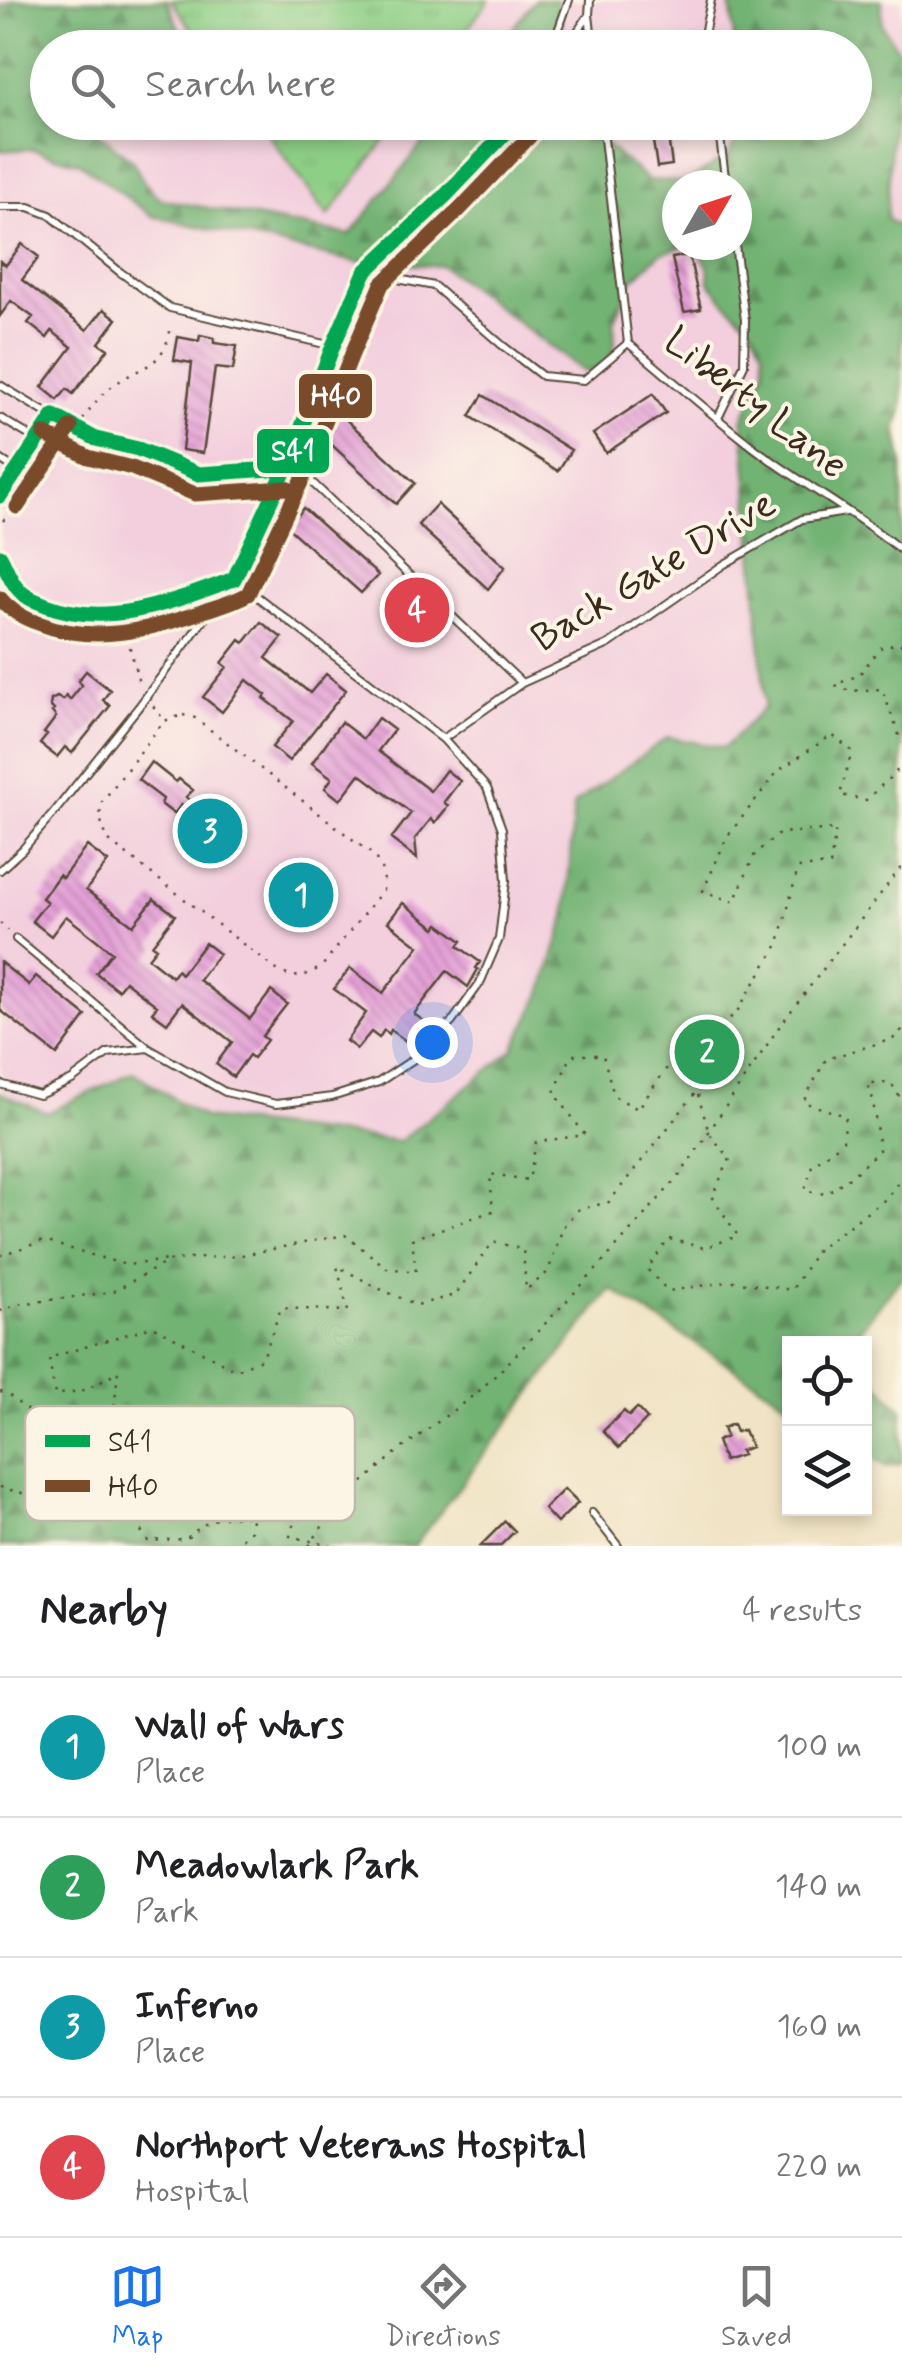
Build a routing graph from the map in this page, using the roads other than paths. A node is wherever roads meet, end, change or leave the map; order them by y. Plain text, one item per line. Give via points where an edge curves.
1 (569, 0) edge
2 (590, 0) edge
3 (711, 0) edge
4 (589, 15) junction
5 (558, 30) edge
6 (579, 30) edge
7 (591, 30) edge
8 (705, 30) edge
9 (499, 140) edge
10 (604, 140) edge
11 (720, 140) edge
12 (724, 170) edge
13 (0, 207) edge
14 (736, 260) edge
15 (366, 272) junction
16 (628, 342) junction
17 (333, 346) junction
18 (0, 385) edge
19 (54, 416) junction
20 (0, 418) edge
21 (718, 418) junction
22 (38, 440) junction
23 (0, 460) edge
24 (286, 468) junction
25 (17, 470) junction
26 (0, 496) edge
27 (846, 512) junction
28 (902, 550) edge
29 (0, 556) edge
30 (234, 579) junction
31 (522, 683) junction
32 (443, 739) junction
33 (1, 869) edge
34 (16, 939) road end
35 (148, 1048) junction
36 (0, 1084) edge
37 (592, 1513) dead end
38 (618, 1546) edge

1 - 5 lane
2 - 4 lane
3 - 8 lane
4 - 6 lane
4 - 7 lane
9 - 15 lane
10 - 16 lane, Liberty Lane
11 - 12 lane
13 - 17 lane via 29,207 50,216 170,308
14 - 21 lane via 744,365
15 - 16 lane, Liberty Lane via 434,286 542,376 584,380
15 - 17 lane
16 - 21 lane, Liberty Lane
17 - 24 lane
18 - 19 lane
19 - 22 lane
19 - 24 lane via 96,439 198,474
20 - 22 lane
21 - 27 lane, Liberty Lane
22 - 25 lane
23 - 25 lane
24 - 30 lane
24 - 31 lane via 298,469
25 - 26 lane
27 - 28 lane
27 - 31 lane, Back Gate Drive via 802,519 609,644
29 - 30 lane via 20,593 74,614 167,602
30 - 32 lane
30 - 33 lane
31 - 32 lane, Back Gate Drive
32 - 35 lane via 487,788 502,829 506,881 499,939 480,984 452,1022 420,1055 379,1082 276,1104 225,1092
34 - 35 lane
35 - 36 lane via 108,1053 39,1095
37 - 38 lane

